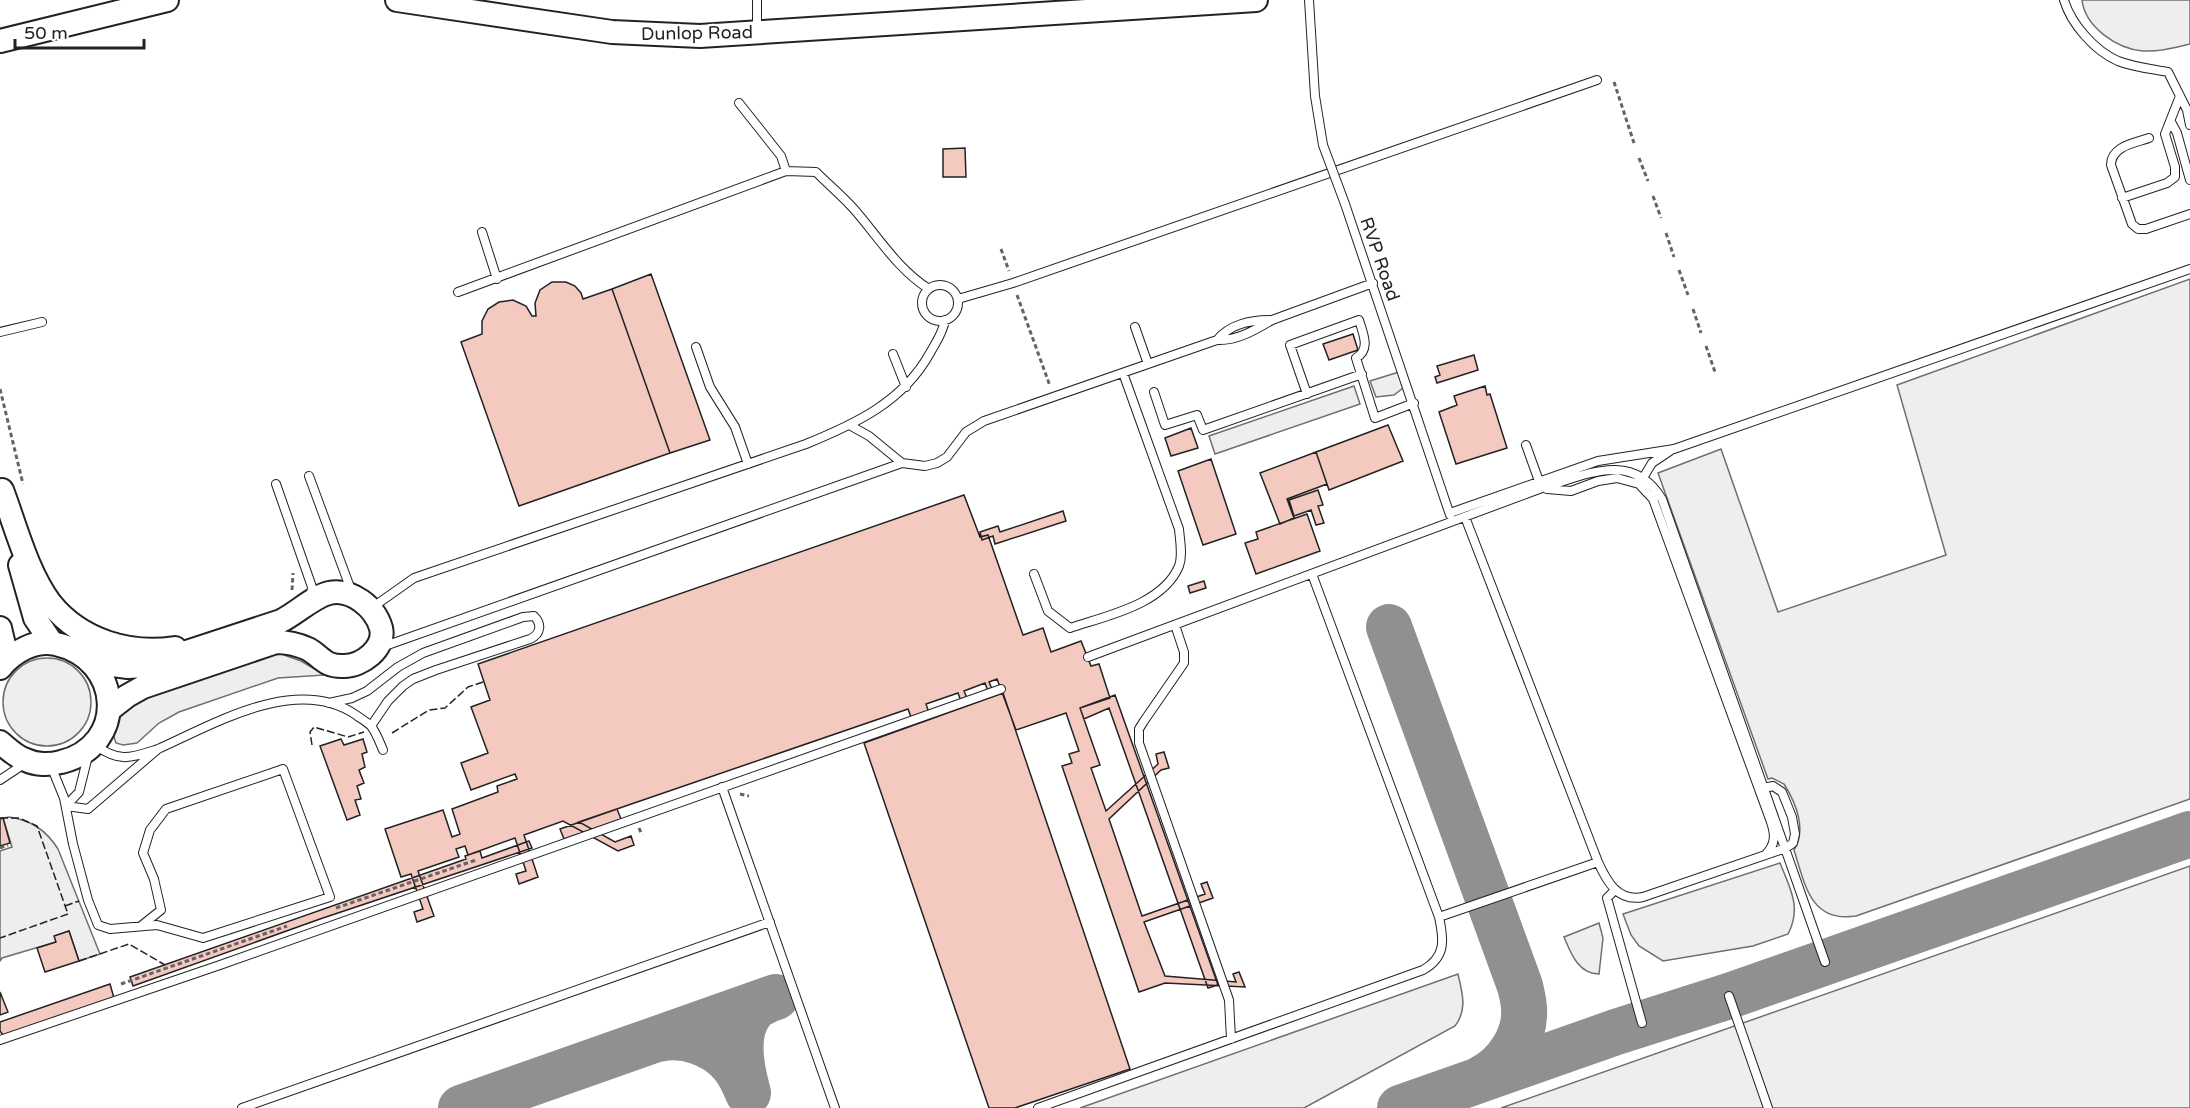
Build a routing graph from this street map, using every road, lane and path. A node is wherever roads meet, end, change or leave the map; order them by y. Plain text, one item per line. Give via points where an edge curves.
1 (167, 0) edge
2 (397, 0) edge
3 (757, 0) edge
4 (1256, 0) edge
5 (1309, 0) edge
6 (2064, 0) edge
7 (998, 8) edge
8 (969, 9) edge
9 (757, 32) junction
10 (0, 41) edge
11 (1597, 80) dead end
12 (1614, 82) dead end
13 (2180, 96) junction
14 (739, 103) dead end
15 (2188, 112) edge
16 (2171, 122) junction
17 (2190, 125) edge
18 (2149, 138) dead end
19 (1634, 143) dead end
20 (1639, 158) dead end
21 (2185, 164) junction
22 (2175, 167) junction
23 (786, 171) junction
24 (2190, 180) edge
25 (1648, 181) dead end
26 (1653, 196) dead end
27 (2122, 198) junction
28 (2190, 214) edge
29 (1661, 218) dead end
30 (482, 232) dead end
31 (1666, 233) dead end
32 (1001, 249) dead end
33 (1674, 257) dead end
34 (2190, 269) edge
35 (1679, 270) dead end
36 (497, 279) junction
37 (1013, 283) junction
38 (1373, 283) junction
39 (929, 289) junction
40 (458, 292) dead end
41 (1688, 295) dead end
42 (958, 299) junction
43 (1693, 309) dead end
44 (945, 320) junction
45 (42, 322) dead end
46 (1135, 327) dead end
47 (0, 332) edge
48 (1701, 333) dead end
49 (1706, 346) dead end
50 (696, 347) dead end
51 (893, 354) dead end
52 (1148, 364) junction
53 (1715, 372) dead end
54 (1123, 373) junction
55 (1362, 374) junction
56 (1050, 386) dead end
57 (906, 387) junction
58 (0, 389) edge
59 (1154, 392) dead end
60 (1307, 394) junction
61 (1414, 403) junction
62 (851, 426) junction
63 (1526, 445) dead end
64 (1674, 449) junction
65 (902, 463) junction
66 (748, 464) junction
67 (309, 476) dead end
68 (1643, 478) junction
69 (276, 484) dead end
70 (1540, 484) junction
71 (1, 485) edge
72 (25, 493) dead end
73 (1450, 513) junction
74 (1466, 517) junction
75 (1453, 522) junction
76 (303, 560) junction
77 (1034, 574) dead end
78 (1312, 574) junction
79 (299, 598) junction
80 (361, 602) junction
81 (1175, 625) junction
82 (0, 628) edge
83 (220, 642) junction
84 (52, 643) junction
85 (375, 650) junction
86 (88, 657) junction
87 (1088, 657) dead end
88 (4, 663) edge
89 (1001, 689) dead end
90 (329, 703) junction
91 (109, 710) junction
92 (371, 726) junction
93 (0, 742) edge
94 (93, 745) junction
95 (158, 749) junction
96 (384, 750) dead end
97 (28, 762) junction
98 (51, 764) junction
99 (0, 780) edge
100 (722, 787) junction
101 (1762, 788) junction
102 (66, 806) junction
103 (9, 845) dead end
104 (0, 848) edge
105 (1786, 848) junction
106 (473, 853) dead end
107 (1763, 856) junction
108 (1598, 862) junction
109 (1615, 890) junction
110 (333, 909) dead end
111 (1439, 917) junction
112 (770, 922) junction
113 (292, 924) dead end
114 (141, 926) junction
115 (1826, 962) dead end
116 (114, 986) dead end
117 (1729, 996) dead end
118 (1642, 1023) dead end
119 (1232, 1039) junction
120 (0, 1040) edge
121 (242, 1108) edge
122 (836, 1108) edge
123 (1038, 1108) edge
124 (1768, 1108) edge

1 - 10 street
2 - 9 street, Dunlop Road via 612,32 681,36
3 - 9 lane
4 - 7 street, Dunlop Road
5 - 38 lane, RVP Road, bridge via 1315,96 1323,145
6 - 13 lane via 2067,12 2085,38 2118,61 2168,72
7 - 8 street, Dunlop Road
8 - 9 street, Dunlop Road
11 - 37 lane
12 - 19 path
13 - 15 lane
13 - 16 lane
14 - 23 lane via 781,156
15 - 17 lane
16 - 21 lane
16 - 22 lane via 2165,134
18 - 27 lane via 2115,151 2111,158
20 - 25 path
21 - 22 lane
21 - 24 lane
22 - 27 lane via 2175,177 2168,183
23 - 36 lane
23 - 39 lane via 816,172 918,282
26 - 29 path
27 - 28 lane via 2132,224 2138,229
30 - 36 lane
31 - 33 path
32 - 37 path
34 - 64 lane
35 - 41 path
36 - 40 lane
37 - 42 lane
37 - 56 path
38 - 52 lane via 1272,320 1255,320 1224,331 1217,340
38 - 61 lane, RVP Road
39 - 42 lane via 947,285
39 - 44 lane via 922,298 923,310 936,321
42 - 44 lane via 957,311
43 - 48 path
44 - 57 lane via 943,331 921,369
45 - 47 lane
46 - 52 lane
49 - 53 path
50 - 66 lane via 710,387 735,428
51 - 57 lane
52 - 54 lane
54 - 65 lane via 984,421 966,432 938,464
54 - 77 lane via 1179,529 1180,564 1166,585 1143,602 1070,628 1048,611
55 - 60 lane
55 - 60 lane via 1356,358 1366,345 1359,320 1290,345
55 - 61 lane via 1376,418
57 - 62 lane
58 - 72 path
59 - 60 lane via 1165,425 1197,414 1203,430
61 - 73 lane, RVP Road
62 - 65 lane via 870,436
62 - 66 lane
63 - 70 lane
64 - 68 lane via 1652,463
64 - 70 lane via 1598,461
65 - 85 lane
66 - 80 lane via 414,578
67 - 80 lane via 348,586
68 - 70 lane via 1630,471 1607,469
68 - 101 lane via 1662,499
69 - 76 lane
70 - 73 lane
70 - 74 lane
70 - 101 lane via 1571,491 1617,478 1639,484 1647,491
71 - 83 street via 39,583 51,603 72,624 86,634 137,649 166,650
71 - 84 street via 27,597
73 - 75 lane, RVP Road
74 - 75 lane
74 - 108 lane
75 - 78 lane
76 - 79 path via 290,563
76 - 79 lane via 312,587 311,596
78 - 81 lane
78 - 111 lane
79 - 80 street via 342,592
79 - 83 street via 299,612
80 - 85 street via 381,629
81 - 87 lane
81 - 119 lane via 1184,663 1144,721 1139,743 1229,1000
82 - 88 street
83 - 86 street via 144,666 113,665
84 - 86 street via 71,647
84 - 88 street via 28,646
85 - 91 street via 367,659 343,667 330,665 291,642 266,645 143,687
86 - 91 street via 108,690
89 - 100 lane
90 - 92 lane via 347,709
90 - 92 lane via 367,691 423,653 523,617 534,616 538,621 538,634 530,639 436,669 403,686
90 - 95 lane via 287,699 249,710
91 - 94 street via 104,729
92 - 96 lane
93 - 97 street
94 - 95 lane via 108,755 127,759
94 - 98 street via 75,759
94 - 102 lane via 78,792
95 - 102 lane via 88,809
97 - 98 street
97 - 99 lane
98 - 102 lane
100 - 112 lane
100 - 120 lane
101 - 105 lane
101 - 105 lane via 1773,786 1782,792 1792,817 1795,834 1793,843
101 - 107 lane via 1775,835
102 - 114 lane via 88,900 98,925 110,929
103 - 104 path
105 - 107 lane
105 - 115 lane
106 - 110 path via 476,861
107 - 109 lane via 1643,897 1630,897
108 - 109 lane
108 - 111 lane
109 - 118 lane via 1606,898
111 - 119 lane via 1443,933 1434,964
112 - 121 lane
112 - 122 lane
113 - 116 path
114 - 114 lane via 158,925 203,938 330,897 283,769 166,808 150,830 143,853 161,910
117 - 124 lane
119 - 123 lane

